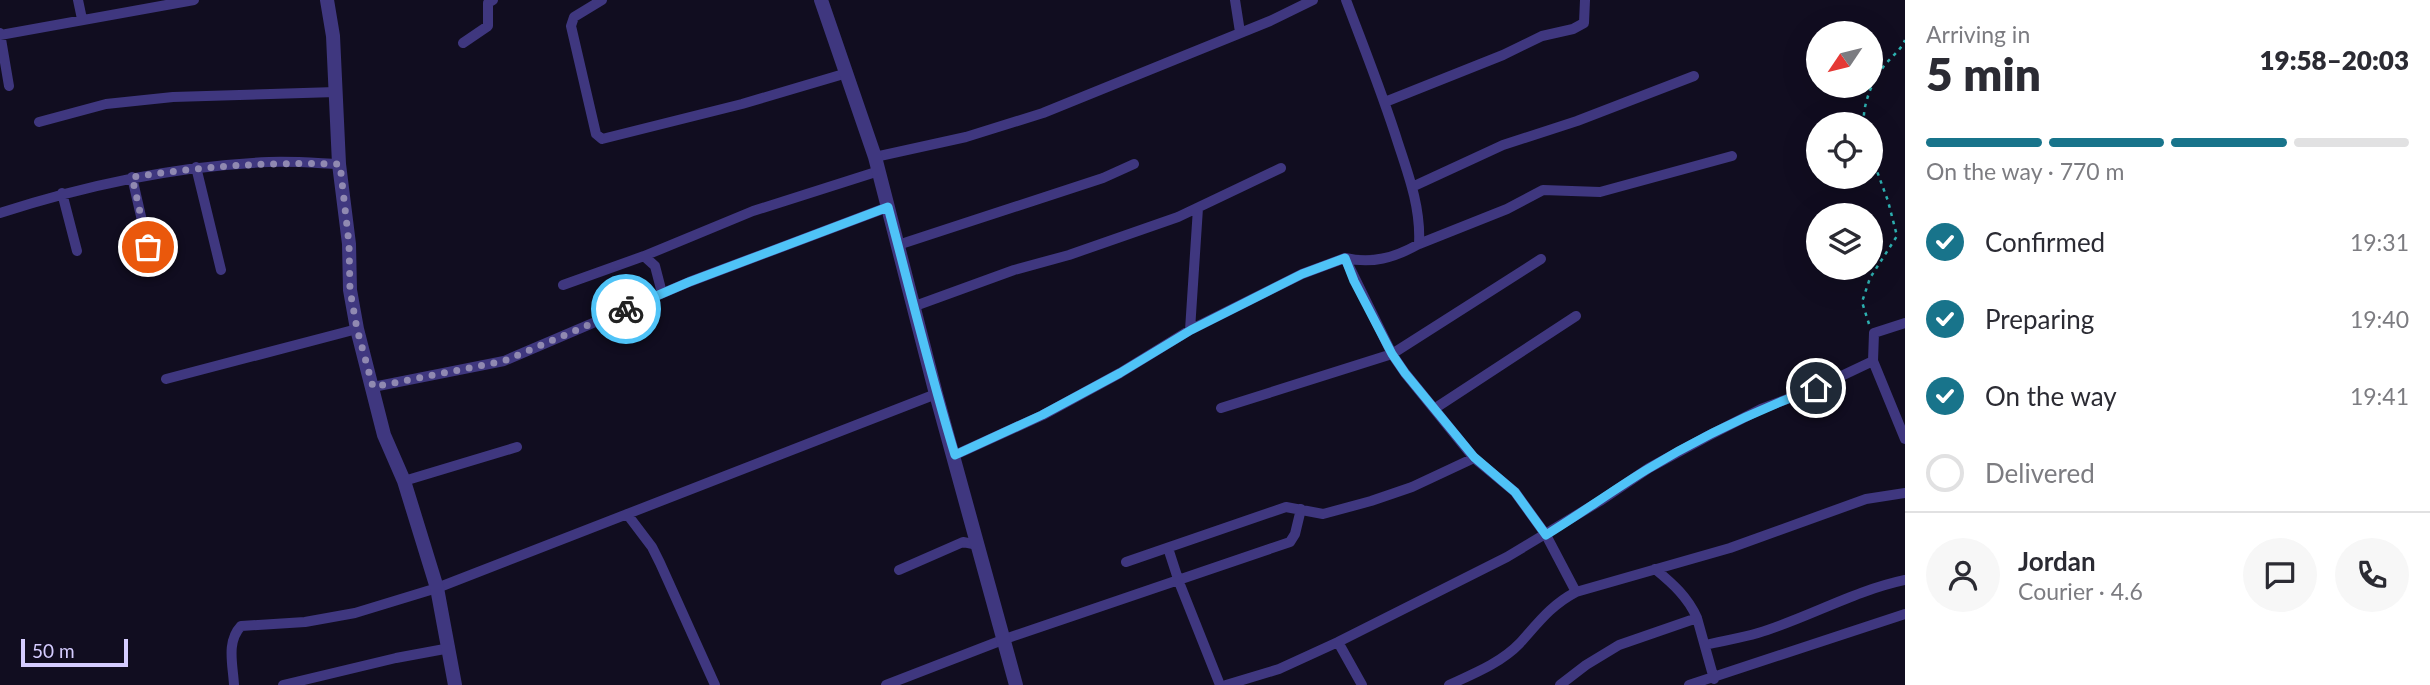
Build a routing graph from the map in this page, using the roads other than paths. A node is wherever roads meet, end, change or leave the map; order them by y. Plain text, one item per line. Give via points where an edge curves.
1 (78, 0) edge
2 (194, 0) edge
3 (327, 0) edge
4 (602, 0) edge
5 (821, 0) edge
6 (1235, 0) edge
7 (1313, 0) edge
8 (1346, 0) edge
9 (1585, 0) edge
10 (490, 1) edge
11 (82, 19) junction
12 (1240, 32) junction
13 (0, 34) edge
14 (463, 43) dead end
15 (847, 73) junction
16 (1694, 76) dead end
17 (9, 86) dead end
18 (336, 92) junction
19 (1385, 102) junction
20 (38, 122) dead end
21 (1732, 156) dead end
22 (340, 164) junction
23 (877, 164) junction
24 (1134, 164) dead end
25 (196, 167) junction
26 (1281, 168) dead end
27 (132, 177) junction
28 (1412, 187) junction
29 (62, 193) junction
30 (888, 207) junction
31 (1198, 208) junction
32 (0, 213) edge
33 (1419, 244) junction
34 (898, 246) junction
35 (148, 247) dead end
36 (77, 251) dead end
37 (644, 256) junction
38 (1345, 258) junction
39 (1541, 260) dead end
40 (221, 270) dead end
41 (563, 285) dead end
42 (662, 293) junction
43 (915, 306) junction
44 (1576, 316) dead end
45 (1905, 323) edge
46 (357, 329) junction
47 (1191, 330) junction
48 (1392, 354) junction
49 (1873, 361) junction
50 (166, 379) dead end
51 (373, 387) junction
52 (936, 394) junction
53 (1221, 408) dead end
54 (1434, 409) junction
55 (1905, 439) edge
56 (517, 447) dead end
57 (955, 455) junction
58 (1474, 457) junction
59 (404, 481) junction
60 (1905, 493) edge
61 (1301, 509) junction
62 (627, 514) junction
63 (1546, 535) junction
64 (978, 545) junction
65 (1168, 548) junction
66 (1126, 562) dead end
67 (1655, 569) junction
68 (899, 570) dead end
69 (1905, 580) edge
70 (1179, 582) junction
71 (438, 588) junction
72 (1576, 592) junction
73 (1905, 614) edge
74 (1697, 618) junction
75 (1005, 639) junction
76 (1338, 642) junction
77 (1705, 645) junction
78 (450, 648) junction
79 (1714, 678) junction
80 (234, 685) edge
81 (284, 685) edge
82 (455, 685) edge
83 (715, 685) edge
84 (886, 685) edge
85 (1016, 685) edge
86 (1220, 685) edge
87 (1226, 685) edge
88 (1362, 685) edge
89 (1449, 685) edge
90 (1560, 685) edge
91 (1689, 685) edge

1 - 11 street
2 - 11 street
3 - 18 street
4 - 15 street via 574,17 571,26 596,134 601,139
5 - 15 street
6 - 12 street
7 - 12 street
8 - 19 street
9 - 19 street via 1584,23 1573,29 1542,36
10 - 14 street via 488,26
11 - 13 street
12 - 23 street via 1043,113
13 - 17 street
15 - 23 street
16 - 28 street via 1503,145
18 - 20 street via 173,97 106,104
18 - 22 street
19 - 28 street
21 - 33 street via 1600,192 1543,190
22 - 25 street
22 - 46 street
23 - 30 street
23 - 37 street
24 - 34 street
25 - 27 street
25 - 40 street
26 - 31 street
27 - 29 street
27 - 35 street
28 - 33 street
29 - 32 street
29 - 36 street
30 - 34 street
30 - 42 street
31 - 43 street
31 - 47 street
33 - 38 street via 1365,262
34 - 43 street
37 - 41 street
37 - 42 street via 655,266
38 - 47 street via 1302,274
38 - 48 street
39 - 48 street
42 - 51 street via 504,361
43 - 52 street
44 - 54 street
45 - 49 street via 1874,333
46 - 50 street
46 - 51 street
47 - 57 street via 1042,415
48 - 53 street
48 - 54 street
49 - 55 street
49 - 63 street via 1708,436
51 - 59 street via 384,435
52 - 57 street
52 - 62 street
54 - 58 street
56 - 59 street
57 - 64 street
58 - 61 street via 1371,501 1323,514
58 - 63 street via 1515,492
59 - 71 street
60 - 67 street via 1866,499 1730,548
61 - 65 street via 1286,507
61 - 70 street via 1290,542
62 - 71 street
62 - 83 street via 660,562
63 - 72 street
63 - 76 street
64 - 68 street via 963,542
64 - 75 street
65 - 66 street
65 - 70 street
67 - 72 street
67 - 74 street via 1673,584
69 - 77 street via 1758,633
70 - 75 street
70 - 86 street
71 - 78 street
71 - 80 street via 355,613 241,626 231,648
72 - 89 street via 1562,599 1519,644 1489,666
73 - 79 street
74 - 77 street
74 - 90 street via 1619,645
75 - 84 street
75 - 85 street
76 - 87 street via 1279,669
76 - 88 street
77 - 79 street
78 - 81 street
78 - 82 street
79 - 91 street

